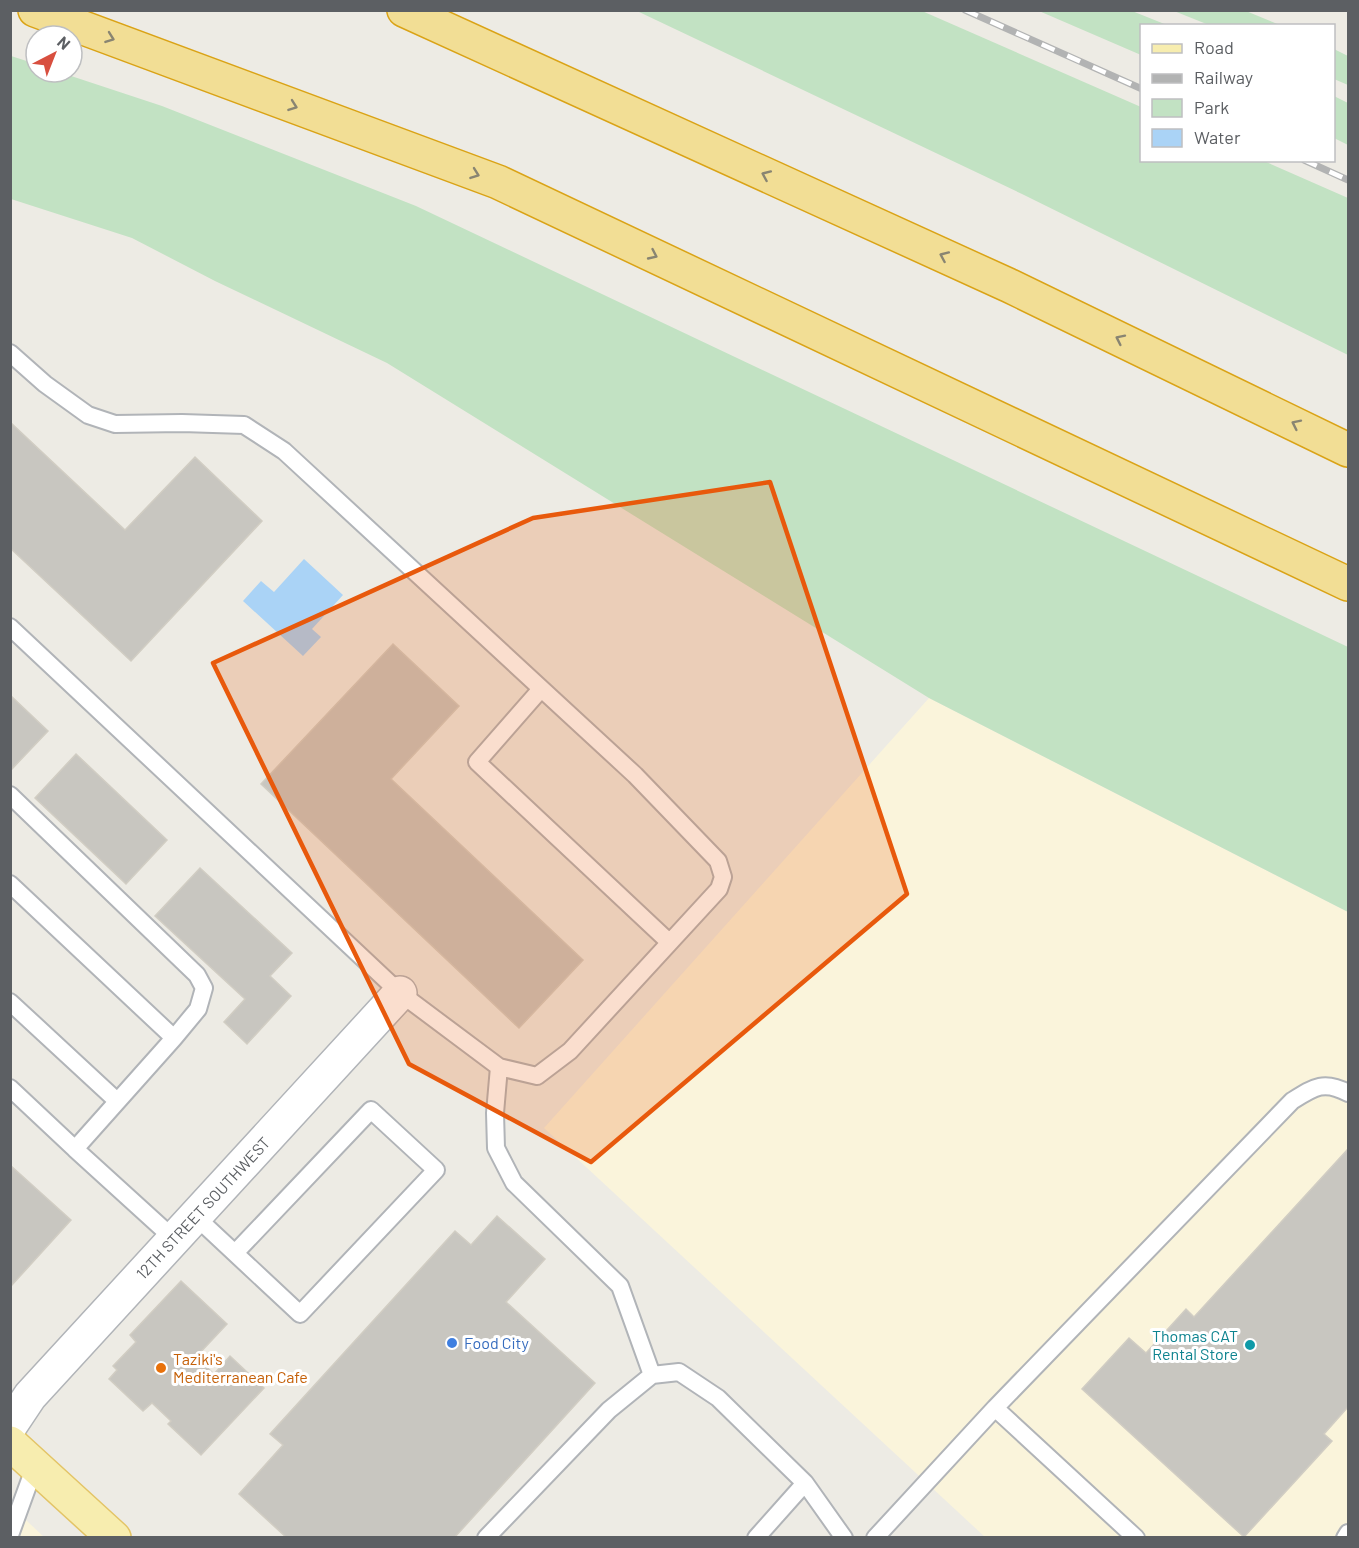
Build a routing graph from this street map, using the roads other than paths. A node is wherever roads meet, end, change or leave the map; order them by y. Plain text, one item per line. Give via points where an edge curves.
1 (35, 10) edge
2 (404, 10) edge
3 (10, 353) edge
4 (1348, 450) edge
5 (1348, 584) edge
6 (10, 627) edge
7 (541, 689) junction
8 (10, 795) edge
9 (10, 884) edge
10 (669, 942) junction
11 (400, 993) junction
12 (10, 1002) edge
13 (174, 1038) junction
14 (499, 1067) junction
15 (10, 1088) edge
16 (1348, 1093) edge
17 (117, 1101) junction
18 (75, 1149) junction
19 (184, 1228) junction
20 (235, 1253) junction
21 (652, 1375) junction
22 (995, 1408) junction
23 (10, 1426) edge
24 (10, 1443) edge
25 (35, 1466) junction
26 (806, 1483) junction
27 (1348, 1533) edge
28 (10, 1535) edge
29 (114, 1538) edge
30 (486, 1538) edge
31 (756, 1538) edge
32 (844, 1538) edge
33 (875, 1538) edge
34 (1136, 1538) edge
35 (1345, 1538) edge

1 -> 5 highway via 498,182
4 -> 2 highway via 1008,285
3 - 7 lane via 88,415 115,424 244,425 284,452
6 - 11 lane
7 - 10 lane via 635,775 718,861 723,877 719,889
7 - 10 lane via 477,762
8 - 13 lane via 197,975 204,988 198,1009
9 - 13 lane
10 - 14 lane via 570,1051 537,1076
11 - 14 lane
11 - 19 street, 12TH STREET SOUTHWEST
12 - 17 lane
13 - 17 lane
14 - 21 lane via 496,1148 514,1183 621,1286
15 - 18 lane
16 - 22 lane via 1335,1086 1314,1086 1292,1101
17 - 18 lane
18 - 19 lane
19 - 20 lane
19 - 23 street, 12TH STREET SOUTHWEST via 30,1396
20 - 20 lane via 300,1314 436,1170 371,1110
21 - 26 lane via 679,1372 718,1398
21 - 30 lane via 609,1410
22 - 33 lane
22 - 34 lane
24 - 25 main road
25 - 28 lane
25 - 29 main road
26 - 31 lane
26 - 32 lane
27 - 35 lane

